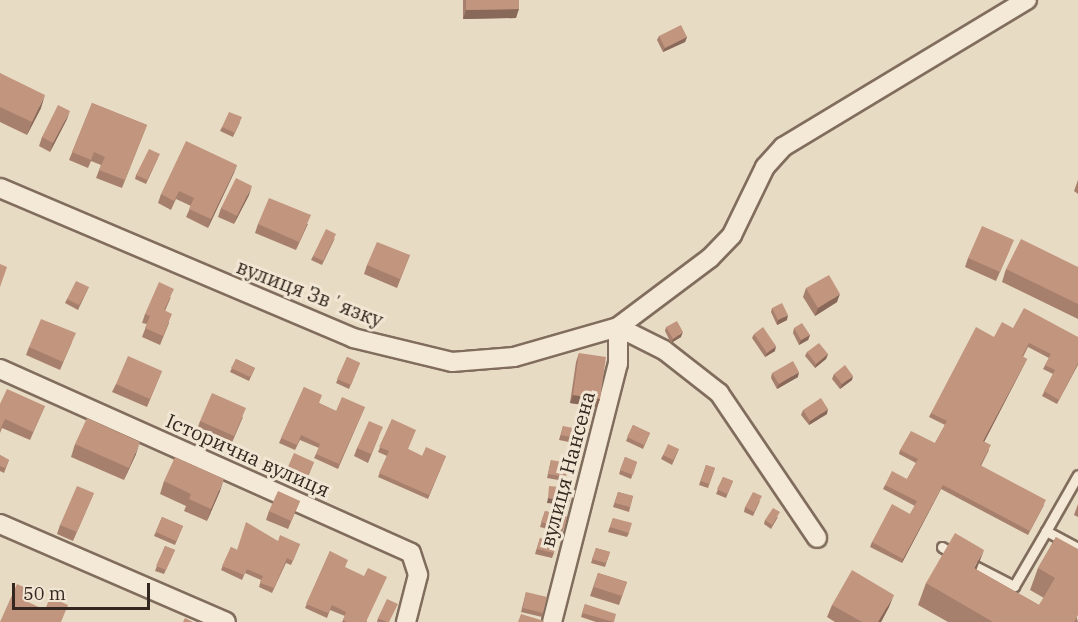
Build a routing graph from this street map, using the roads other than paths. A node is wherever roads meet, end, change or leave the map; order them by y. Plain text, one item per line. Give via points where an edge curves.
1 (1028, 0) edge
2 (0, 188) edge
3 (618, 327) junction
4 (0, 369) edge
5 (1078, 475) edge
6 (0, 524) edge
7 (1046, 531) junction
8 (817, 538) dead end
9 (942, 547) dead end
10 (1078, 548) edge
11 (226, 622) edge
12 (406, 622) edge
13 (552, 622) edge

1 - 3 street via 783,147 765,167 732,235 710,258
2 - 3 street, вулиця Звʼязку via 353,338 452,362 514,357
3 - 8 street via 664,350 719,393
3 - 13 street, вулиця Нансена via 618,364
4 - 12 street, Історична вулиця via 411,553 418,575
5 - 7 lane
6 - 11 street
7 - 9 lane via 1014,586
7 - 10 lane

